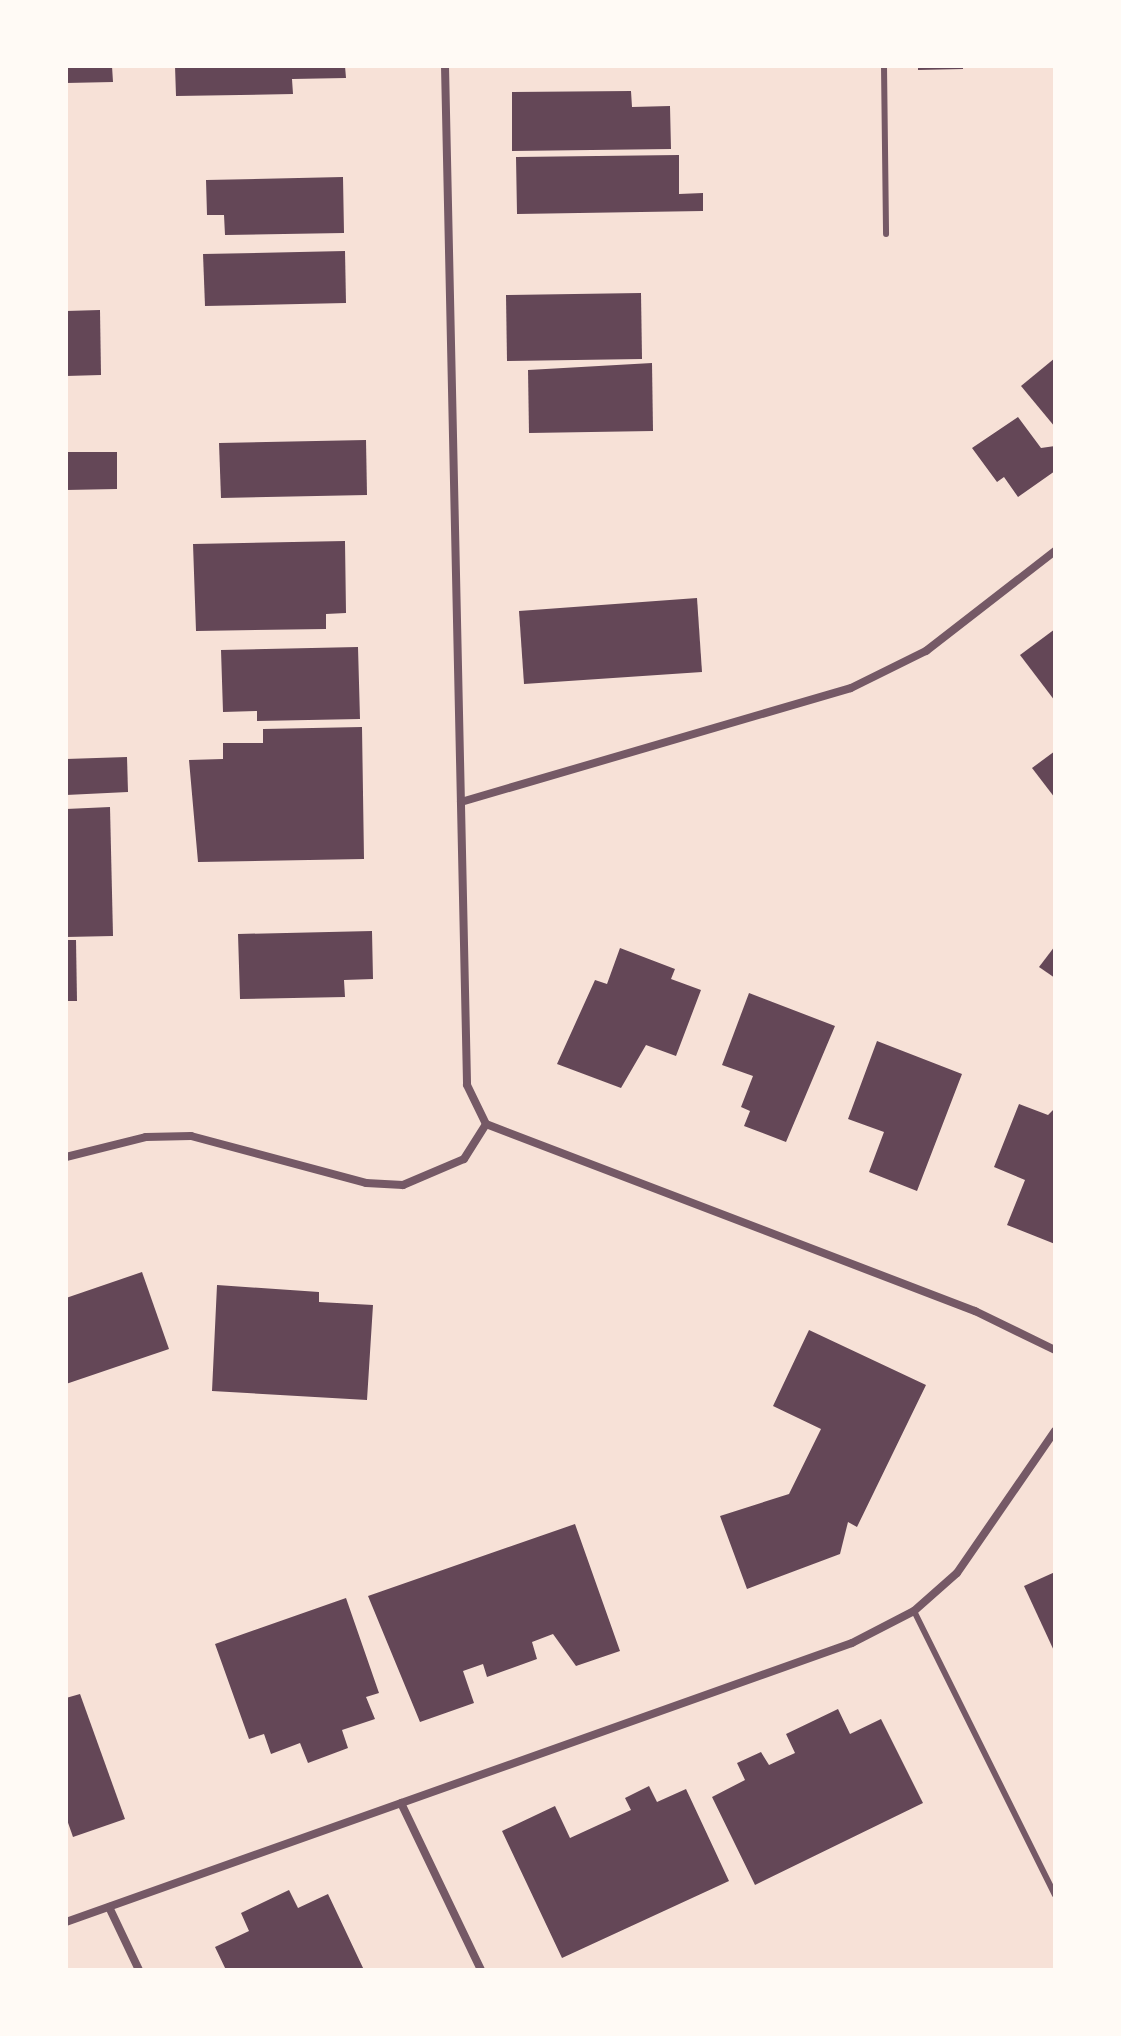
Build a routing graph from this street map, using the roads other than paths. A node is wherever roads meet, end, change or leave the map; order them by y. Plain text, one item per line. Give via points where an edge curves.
1 (445, 66) edge
2 (884, 66) edge
3 (886, 234) dead end
4 (1055, 551) edge
5 (461, 802) junction
6 (486, 1124) junction
7 (66, 1157) edge
8 (1055, 1350) edge
9 (1055, 1431) edge
10 (914, 1611) junction
11 (401, 1803) junction
12 (1055, 1895) edge
13 (109, 1907) junction
14 (66, 1922) edge
15 (139, 1970) edge
16 (481, 1970) edge

1 - 5 street
2 - 3 lane
4 - 5 street via 926,651 851,688
5 - 6 street via 467,1085
6 - 7 street via 464,1159 403,1185 366,1183 191,1136 146,1137
6 - 8 street via 975,1311
9 - 10 street via 957,1573
10 - 11 street via 852,1643
10 - 12 lane
11 - 13 street
11 - 16 street
13 - 14 street
13 - 15 street

